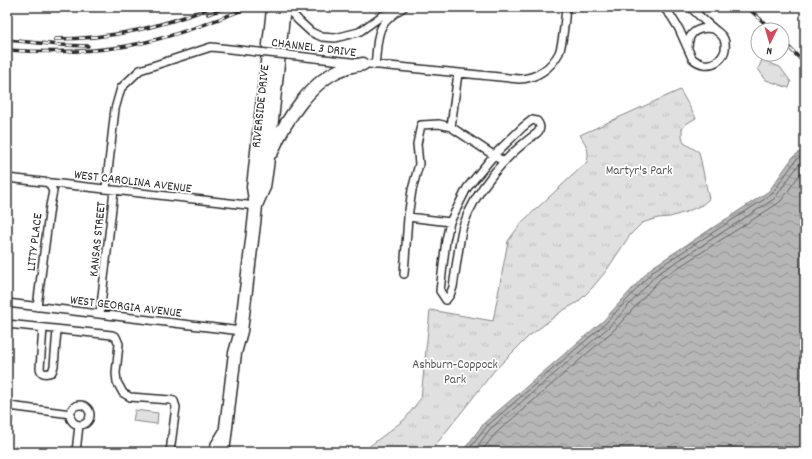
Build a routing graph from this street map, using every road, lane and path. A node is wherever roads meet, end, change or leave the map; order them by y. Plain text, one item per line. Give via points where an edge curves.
1 (404, 7) edge
2 (566, 7) edge
3 (663, 7) edge
4 (690, 7) edge
5 (281, 8) edge
6 (397, 12) junction
7 (713, 29) junction
8 (688, 47) junction
9 (363, 64) junction
10 (375, 65) junction
11 (458, 73) junction
12 (451, 127) junction
13 (494, 155) junction
14 (504, 162) junction
15 (267, 167) junction
16 (7, 178) edge
17 (48, 182) junction
18 (106, 189) junction
19 (114, 190) junction
20 (256, 206) junction
21 (408, 217) junction
22 (450, 222) junction
23 (404, 274) dead end
24 (7, 303) edge
25 (37, 307) junction
26 (100, 314) junction
27 (7, 324) edge
28 (43, 328) junction
29 (57, 330) junction
30 (241, 331) junction
31 (7, 398) edge
32 (9, 406) junction
33 (71, 414) junction
34 (7, 425) edge
35 (79, 425) junction
36 (226, 426) junction
37 (76, 452) edge
38 (170, 452) edge
39 (213, 452) edge
40 (223, 452) edge
41 (232, 452) edge

1 - 6 street
2 - 11 street, CHANNEL 3 DRIVE via 561,48 544,71 526,79
3 - 8 street via 671,16
4 - 7 street
5 - 6 street via 311,32 335,38 359,32 383,14
5 - 15 main road, RIVERSIDE DRIVE
5 - 20 main road, RIVERSIDE DRIVE via 253,187
6 - 10 street via 382,26
7 - 8 street via 695,31 690,36
7 - 8 street via 722,35 725,45 718,61 711,64 699,63 692,58
9 - 10 street, CHANNEL 3 DRIVE
9 - 15 main road via 332,74 304,98 277,140
9 - 18 street, CHANNEL 3 DRIVE, bridge via 212,47 140,70 121,88 115,109
10 - 11 street, CHANNEL 3 DRIVE
11 - 12 street
12 - 13 street
12 - 21 street via 421,124 417,144 419,164
13 - 14 street
13 - 14 street via 523,127 532,120 537,121 540,130
13 - 22 street via 467,188
14 - 22 street via 482,189 469,212 463,228 453,287 446,300 440,291
15 - 20 main road, RIVERSIDE DRIVE via 264,187
16 - 17 street, WEST CAROLINA AVENUE
17 - 18 street, WEST CAROLINA AVENUE
17 - 25 street, LITTY PLACE via 53,191
18 - 19 street, WEST CAROLINA AVENUE
19 - 20 street, WEST CAROLINA AVENUE
19 - 26 street, KANSAS STREET
20 - 30 main road, RIVERSIDE DRIVE
21 - 22 street
21 - 23 street
24 - 25 street, WEST GEORGIA AVENUE
25 - 26 street, WEST GEORGIA AVENUE
26 - 30 street, WEST GEORGIA AVENUE
27 - 28 street
28 - 29 street
28 - 29 street via 40,368 43,374 52,372 54,366
29 - 38 street via 116,337 119,344 117,382 123,393 130,397 174,401 176,407
30 - 36 main road, RIVERSIDE DRIVE via 235,353
30 - 41 main road, RIVERSIDE DRIVE via 242,351
31 - 32 street
32 - 33 street
32 - 34 street
33 - 35 street via 72,421
33 - 35 street via 76,406 88,409 89,419
35 - 37 street
36 - 39 street
36 - 40 main road, RIVERSIDE DRIVE

